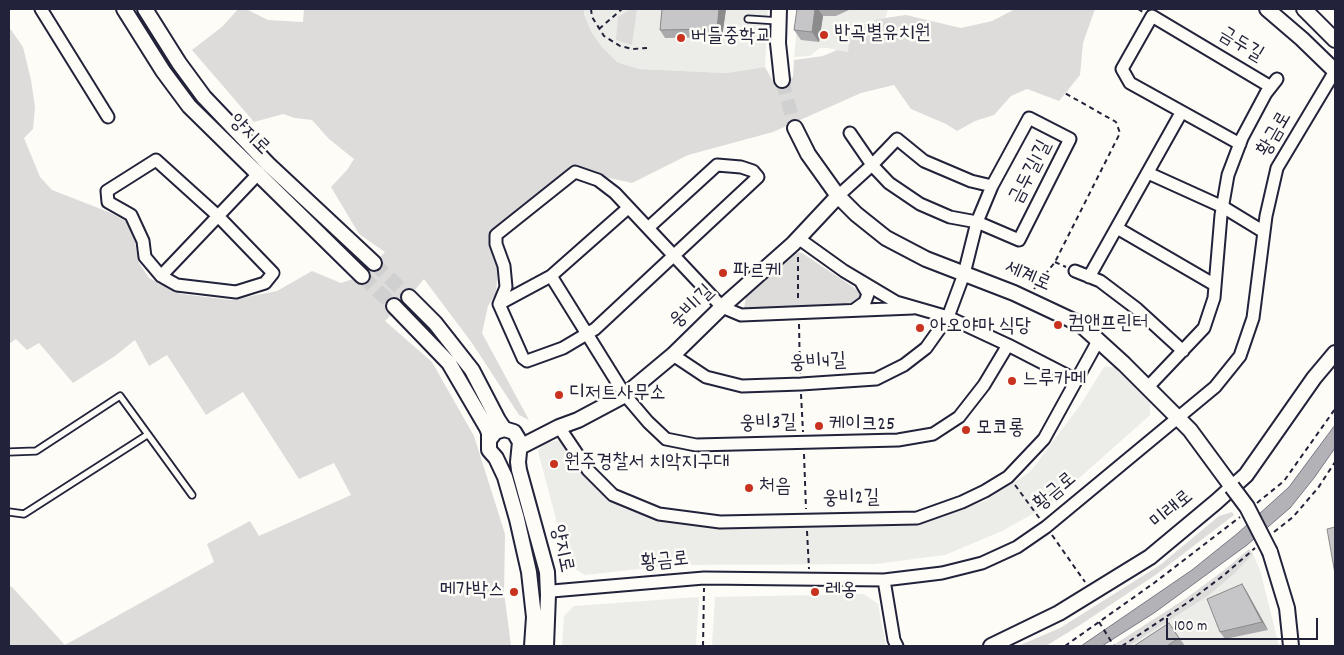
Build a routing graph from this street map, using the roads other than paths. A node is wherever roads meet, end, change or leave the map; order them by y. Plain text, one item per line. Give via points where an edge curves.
1 (41, 9) edge
2 (124, 9) edge
3 (145, 9) edge
4 (1267, 9) edge
5 (1304, 9) edge
6 (779, 15) edge
7 (748, 19) dead end
8 (1335, 40) edge
9 (1335, 71) edge
10 (782, 80) tunnel mouth
11 (1181, 113) junction
12 (108, 117) dead end
13 (795, 128) tunnel mouth
14 (850, 132) dead end
15 (1240, 144) junction
16 (872, 165) junction
17 (263, 169) junction
18 (1148, 173) junction
19 (992, 186) junction
20 (838, 196) junction
21 (1223, 207) junction
22 (628, 208) junction
23 (218, 216) junction
24 (978, 222) junction
25 (648, 228) junction
26 (1117, 228) junction
27 (1264, 232) junction
28 (798, 238) junction
29 (675, 256) junction
30 (374, 263) tunnel mouth
31 (1075, 271) dead end
32 (964, 274) junction
33 (160, 276) junction
34 (362, 276) tunnel mouth
35 (551, 276) junction
36 (1089, 277) junction
37 (860, 280) junction
38 (1215, 285) junction
39 (409, 297) tunnel mouth
40 (499, 304) junction
41 (394, 306) tunnel mouth
42 (722, 307) junction
43 (912, 308) junction
44 (854, 310) junction
45 (948, 317) junction
46 (588, 334) junction
47 (1098, 342) junction
48 (1008, 345) junction
49 (1183, 350) junction
50 (1335, 353) edge
51 (673, 355) junction
52 (1076, 380) junction
53 (1147, 388) junction
54 (625, 395) junction
55 (1178, 418) junction
56 (559, 427) junction
57 (495, 429) junction
58 (147, 435) junction
59 (519, 449) junction
60 (9, 452) edge
61 (498, 463) junction
62 (1232, 487) junction
63 (526, 494) junction
64 (192, 495) dead end
65 (9, 512) edge
66 (884, 580) junction
67 (552, 591) junction
68 (532, 646) edge
69 (546, 646) edge
70 (897, 646) edge
71 (990, 646) edge
72 (1291, 646) edge

1 - 12 street
2 - 17 street, 양지로 via 189,106
3 - 17 street, 양지로 via 191,80
4 - 9 street
5 - 8 street
6 - 7 lane
6 - 10 street
9 - 27 street, 황금로 via 1277,168
11 - 15 street, 금두길
11 - 15 street, 금두길 via 1130,83 1122,69 1152,16 1274,83
11 - 18 street
13 - 20 street, 세계로 via 808,154
14 - 16 street
15 - 21 street, 금두길 via 1228,175
16 - 19 street, 금두길1길 via 897,139 924,161
16 - 20 street, 금두길1길
16 - 24 street, 금두길1길 via 889,183 920,204 950,217
17 - 23 street
17 - 30 street, 양지로
17 - 34 street, 양지로
18 - 21 street
18 - 26 street
19 - 24 street, 금두길1길
19 - 24 street, 금두길1길 via 1028,118 1070,139 1019,240
20 - 28 street, 웅비1길
20 - 32 street, 세계로 via 886,238
21 - 27 street
21 - 38 street, 금두길
22 - 25 street
22 - 35 street
22 - 40 street via 598,180 575,172 496,235 506,287
23 - 33 street
23 - 33 street via 273,273 265,283 236,292 177,285
23 - 33 street via 156,160 107,191 108,202 131,215 143,241 145,257
24 - 32 street, 금두길1길
25 - 29 street
25 - 29 street via 717,165 753,171 758,177
26 - 36 street
26 - 38 street
27 - 55 street, 황금로 via 1253,318 1240,356 1215,387
28 - 37 street
28 - 42 street, 웅비1길
29 - 42 street
29 - 46 street
31 - 36 street
32 - 45 street, 웅비4길
32 - 47 street, 세계로 via 1027,298 1080,324
35 - 40 street
35 - 46 street, 웅비3길
36 - 49 street via 1100,281 1137,308
37 - 43 street
37 - 44 street via 868,294 866,302
38 - 49 street, 금두길 via 1204,328
39 - 57 street via 435,323 472,370
40 - 46 street via 527,361 563,348
41 - 57 street via 449,363
42 - 44 street via 741,314
42 - 51 street, 웅비1길
43 - 44 street
43 - 45 street
45 - 48 street
45 - 51 street, 웅비4길 via 926,348 904,365 876,379 742,386 706,377
46 - 54 street, 웅비3길
47 - 52 street, 웅비2길
47 - 53 street, 세계로
48 - 52 street
48 - 54 street, 웅비3길 via 984,385 959,417 933,434 898,440 696,445 666,439
49 - 53 street, 금두길
50 - 62 street, 미래로 via 1246,475
51 - 54 street, 웅비1길
52 - 56 street, 웅비2길 via 1044,439 1008,477 962,502 917,518 720,522 659,514 613,495 588,470
53 - 55 street, 세계로
54 - 56 street, 웅비1길
55 - 62 street, 세계로
55 - 66 street, 황금로 via 1046,527 1017,547 982,562 942,573
56 - 59 street, 웅비1길
57 - 59 street via 514,432
57 - 61 street via 489,450
58 - 60 lane via 120,396 36,451
58 - 64 lane
58 - 65 lane via 24,514
59 - 61 street via 511,459
59 - 63 street, 양지로
61 - 68 street, 양지로 via 517,519 529,572 534,617
62 - 71 street, 미래로 via 1150,556 1059,614
62 - 72 street, 세계로, bridge via 1257,524 1287,608
63 - 67 street via 536,513 551,572
63 - 69 street, 양지로 via 547,572
66 - 67 street, 황금로 via 704,578
66 - 70 street
67 - 69 street via 551,635

